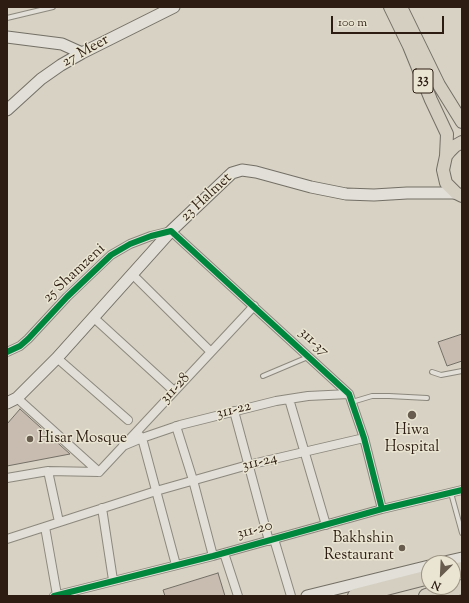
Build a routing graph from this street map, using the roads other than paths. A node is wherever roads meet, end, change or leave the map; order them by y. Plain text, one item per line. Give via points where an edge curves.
1 (53, 7) edge
2 (174, 7) edge
3 (390, 7) edge
4 (401, 7) edge
5 (7, 18) edge
6 (7, 37) edge
7 (82, 53) junction
8 (7, 110) edge
9 (462, 122) edge
10 (462, 142) edge
11 (446, 156) junction
12 (459, 195) edge
13 (171, 231) junction
14 (132, 274) junction
15 (254, 306) junction
16 (93, 317) junction
17 (7, 352) edge
18 (211, 352) junction
19 (308, 357) junction
20 (57, 358) junction
21 (462, 371) edge
22 (432, 372) dead end
23 (264, 376) dead end
24 (174, 391) junction
25 (17, 398) junction
26 (350, 398) junction
27 (426, 398) dead end
28 (289, 399) junction
29 (7, 403) edge
30 (234, 410) junction
31 (128, 420) dead end
32 (176, 426) junction
33 (139, 435) junction
34 (364, 438) junction
35 (304, 452) junction
36 (248, 465) junction
37 (48, 471) junction
38 (98, 472) junction
39 (7, 478) edge
40 (192, 480) junction
41 (462, 490) edge
42 (156, 491) junction
43 (450, 493) junction
44 (102, 508) junction
45 (382, 509) junction
46 (59, 522) junction
47 (326, 525) junction
48 (45, 527) junction
49 (462, 533) edge
50 (7, 539) edge
51 (271, 540) junction
52 (224, 553) junction
53 (213, 556) junction
54 (176, 565) junction
55 (421, 568) edge
56 (421, 579) edge
57 (113, 580) junction
58 (462, 587) edge
59 (55, 596) edge
60 (238, 596) edge
61 (291, 596) edge
62 (307, 596) edge
63 (355, 596) edge
64 (426, 596) edge

1 - 5 lane
2 - 7 street, 27 Meer
3 - 11 main road, 33 via 448,134
4 - 9 main road, 33 via 439,85
6 - 7 street via 62,44
7 - 8 street, 27 Meer via 41,79
10 - 11 main road
11 - 12 main road, 33 via 446,183
12 - 13 street, 23 Halmet via 346,194 242,170 227,175
13 - 14 street, 23 Halmet
13 - 15 street, 311-37
13 - 17 street, 25 Shamzeni via 130,244 111,255 28,339
14 - 16 street, 23 Halmet
14 - 18 street
15 - 18 street, 311-28
15 - 19 street, 311-37
16 - 20 street, 23 Halmet
16 - 24 street
18 - 24 street, 311-28
19 - 23 lane
19 - 26 street, 311-37
20 - 25 street, 23 Halmet
20 - 31 street
21 - 22 lane via 441,375
24 - 33 street, 311-28
25 - 29 street, 23 Halmet
25 - 38 street
26 - 27 lane
26 - 28 street, 311-22 via 308,396
26 - 34 street, 311-37
28 - 30 street, 311-22
28 - 35 street
30 - 32 street, 311-22
30 - 36 street
32 - 33 street, 311-22
32 - 40 street
33 - 38 street, 311-22 via 123,446
33 - 42 street
34 - 35 street, 311-24
34 - 45 street, 311-37
35 - 36 street, 311-24
35 - 47 street
36 - 40 street, 311-24
36 - 51 street
37 - 38 street
37 - 39 street
37 - 46 street
40 - 42 street, 311-24
40 - 53 street
41 - 43 street, 311-20
42 - 44 street, 311-24
42 - 54 street
43 - 45 street, 311-20
43 - 49 lane
44 - 46 street, 311-24
44 - 57 street
45 - 47 street, 311-20
46 - 48 street, 311-24
47 - 51 street, 311-20
48 - 50 street, 311-24
48 - 59 street
51 - 52 street, 311-20
51 - 61 street
52 - 53 street, 311-20
52 - 60 street
53 - 54 street, 311-20
54 - 57 street, 311-20
55 - 62 street
56 - 63 highway
57 - 59 street, 311-20
58 - 64 highway

